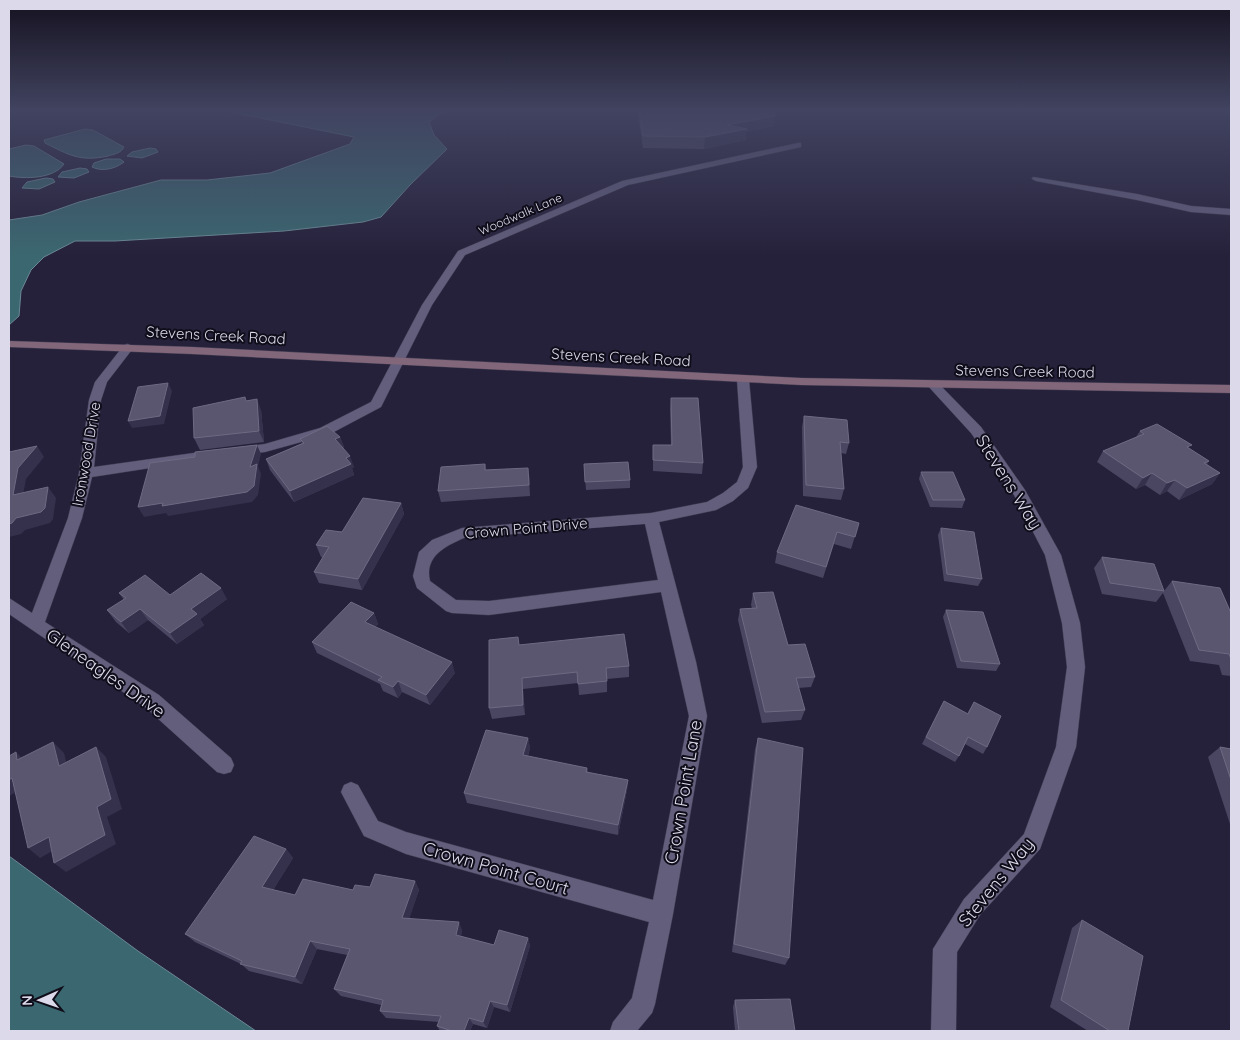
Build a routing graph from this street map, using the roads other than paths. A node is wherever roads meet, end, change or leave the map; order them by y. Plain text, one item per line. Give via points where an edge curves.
1 (737, 159) edge
2 (1036, 179) dead end
3 (1231, 212) edge
4 (9, 344) edge
5 (128, 347) junction
6 (396, 362) junction
7 (743, 380) junction
8 (934, 386) junction
9 (1231, 389) edge
10 (86, 473) junction
11 (651, 518) junction
12 (668, 585) junction
13 (9, 605) edge
14 (36, 625) junction
15 (224, 765) dead end
16 (351, 792) dead end
17 (662, 914) junction
18 (622, 1031) edge
19 (944, 1031) edge

1 - 6 street, Woodwalk Lane via 626,183 460,253
2 - 3 street via 1191,209
4 - 5 street, Stevens Creek Road
5 - 6 street, Stevens Creek Road
5 - 10 street, Ironwood Drive via 100,382
6 - 7 street, Stevens Creek Road
6 - 10 street, Woodwalk Lane via 376,404 325,431 265,448
7 - 8 street, Stevens Creek Road
7 - 11 street, Crown Point Drive via 750,467 743,486 711,506
8 - 9 street, Stevens Creek Road
8 - 19 street, Stevens Way via 976,430 1020,492 1053,555 1071,623 1076,667 1066,746 1032,841 972,907 945,949
10 - 14 street, Ironwood Drive via 75,518
11 - 12 street, Crown Point Lane
11 - 12 street, Crown Point Drive via 462,532 437,544 425,556 421,576 423,584 452,606 489,608
12 - 17 street, Crown Point Lane via 698,716
13 - 14 street, Gleneagles Drive
14 - 15 street, Gleneagles Drive via 152,701
16 - 17 street, Crown Point Court via 371,829 406,843
17 - 18 street, Crown Point Lane via 643,1004

